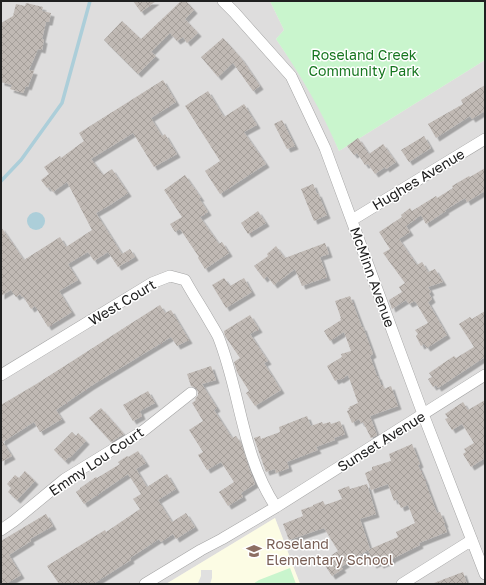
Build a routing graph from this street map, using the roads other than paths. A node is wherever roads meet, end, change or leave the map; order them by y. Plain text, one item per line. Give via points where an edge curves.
1 (222, 1) edge
2 (485, 139) edge
3 (352, 220) junction
4 (485, 375) edge
5 (1, 376) edge
6 (191, 393) dead end
7 (423, 414) junction
8 (276, 507) junction
9 (1, 530) edge
10 (472, 540) junction
11 (485, 574) edge
12 (145, 584) edge
13 (402, 584) edge

1 - 3 street, McMinn Avenue via 291,76 325,148
2 - 3 street, Hughes Avenue
3 - 7 street, McMinn Avenue
4 - 7 street, Sunset Avenue
5 - 8 street, West Court via 152,283 170,276 185,280 217,335 251,456 262,483
6 - 9 street, Emmy Lou Court via 143,431 65,478
7 - 8 street, Sunset Avenue
7 - 10 street, McMinn Avenue
8 - 12 street, Sunset Avenue
10 - 11 street, McMinn Avenue
10 - 13 street

